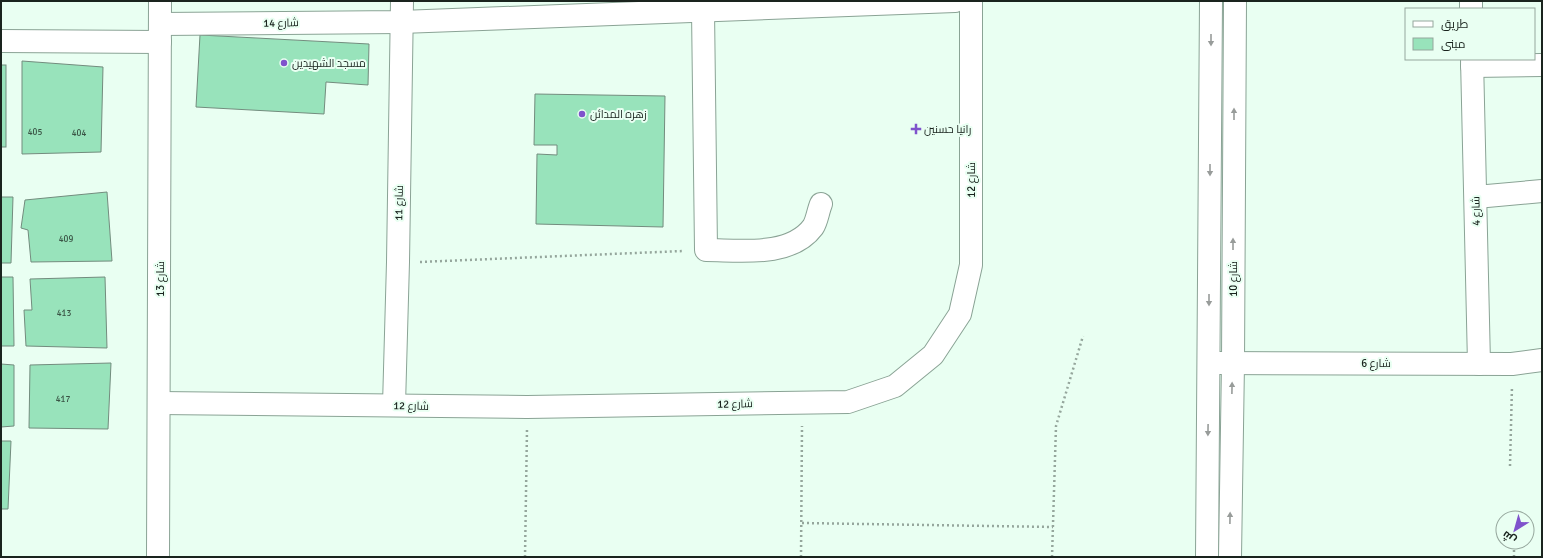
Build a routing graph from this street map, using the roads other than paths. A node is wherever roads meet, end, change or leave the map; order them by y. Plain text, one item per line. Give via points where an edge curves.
1 (160, 1) edge
2 (955, 1) edge
3 (971, 1) edge
4 (1211, 1) edge
5 (1235, 1) edge
6 (836, 3) edge
7 (703, 10) junction
8 (401, 12) edge
9 (160, 33) junction
10 (1, 41) edge
11 (1472, 63) edge
12 (1542, 65) edge
13 (1542, 191) edge
14 (1476, 197) junction
15 (821, 204) dead end
16 (1542, 360) edge
17 (1209, 363) junction
18 (1233, 363) junction
19 (1479, 364) junction
20 (159, 403) junction
21 (394, 405) junction
22 (158, 557) edge
23 (1207, 557) edge
24 (1230, 557) edge

1 - 9 street, شارع 13
2 - 6 street, شارع 14
3 - 21 street, شارع 12 via 971,265 960,314 933,355 895,386 848,402 528,407
4 -> 17 street
18 -> 5 street, شارع 10
6 - 7 street, شارع 14
7 - 8 street, شارع 14
7 - 15 street via 706,250 772,250 796,242 813,227
8 - 9 street, شارع 14
8 - 21 street, شارع 11
9 - 10 street, شارع 14
9 - 20 street, شارع 13
11 - 12 street
11 - 14 street, شارع 4
13 - 14 street
14 - 19 street, شارع 4
16 - 19 street, شارع 6 via 1512,364
17 - 18 street, شارع 6
17 -> 23 street
18 - 19 street, شارع 6
24 -> 18 street, شارع 10
20 - 21 street, شارع 12
20 - 22 street, شارع 13

